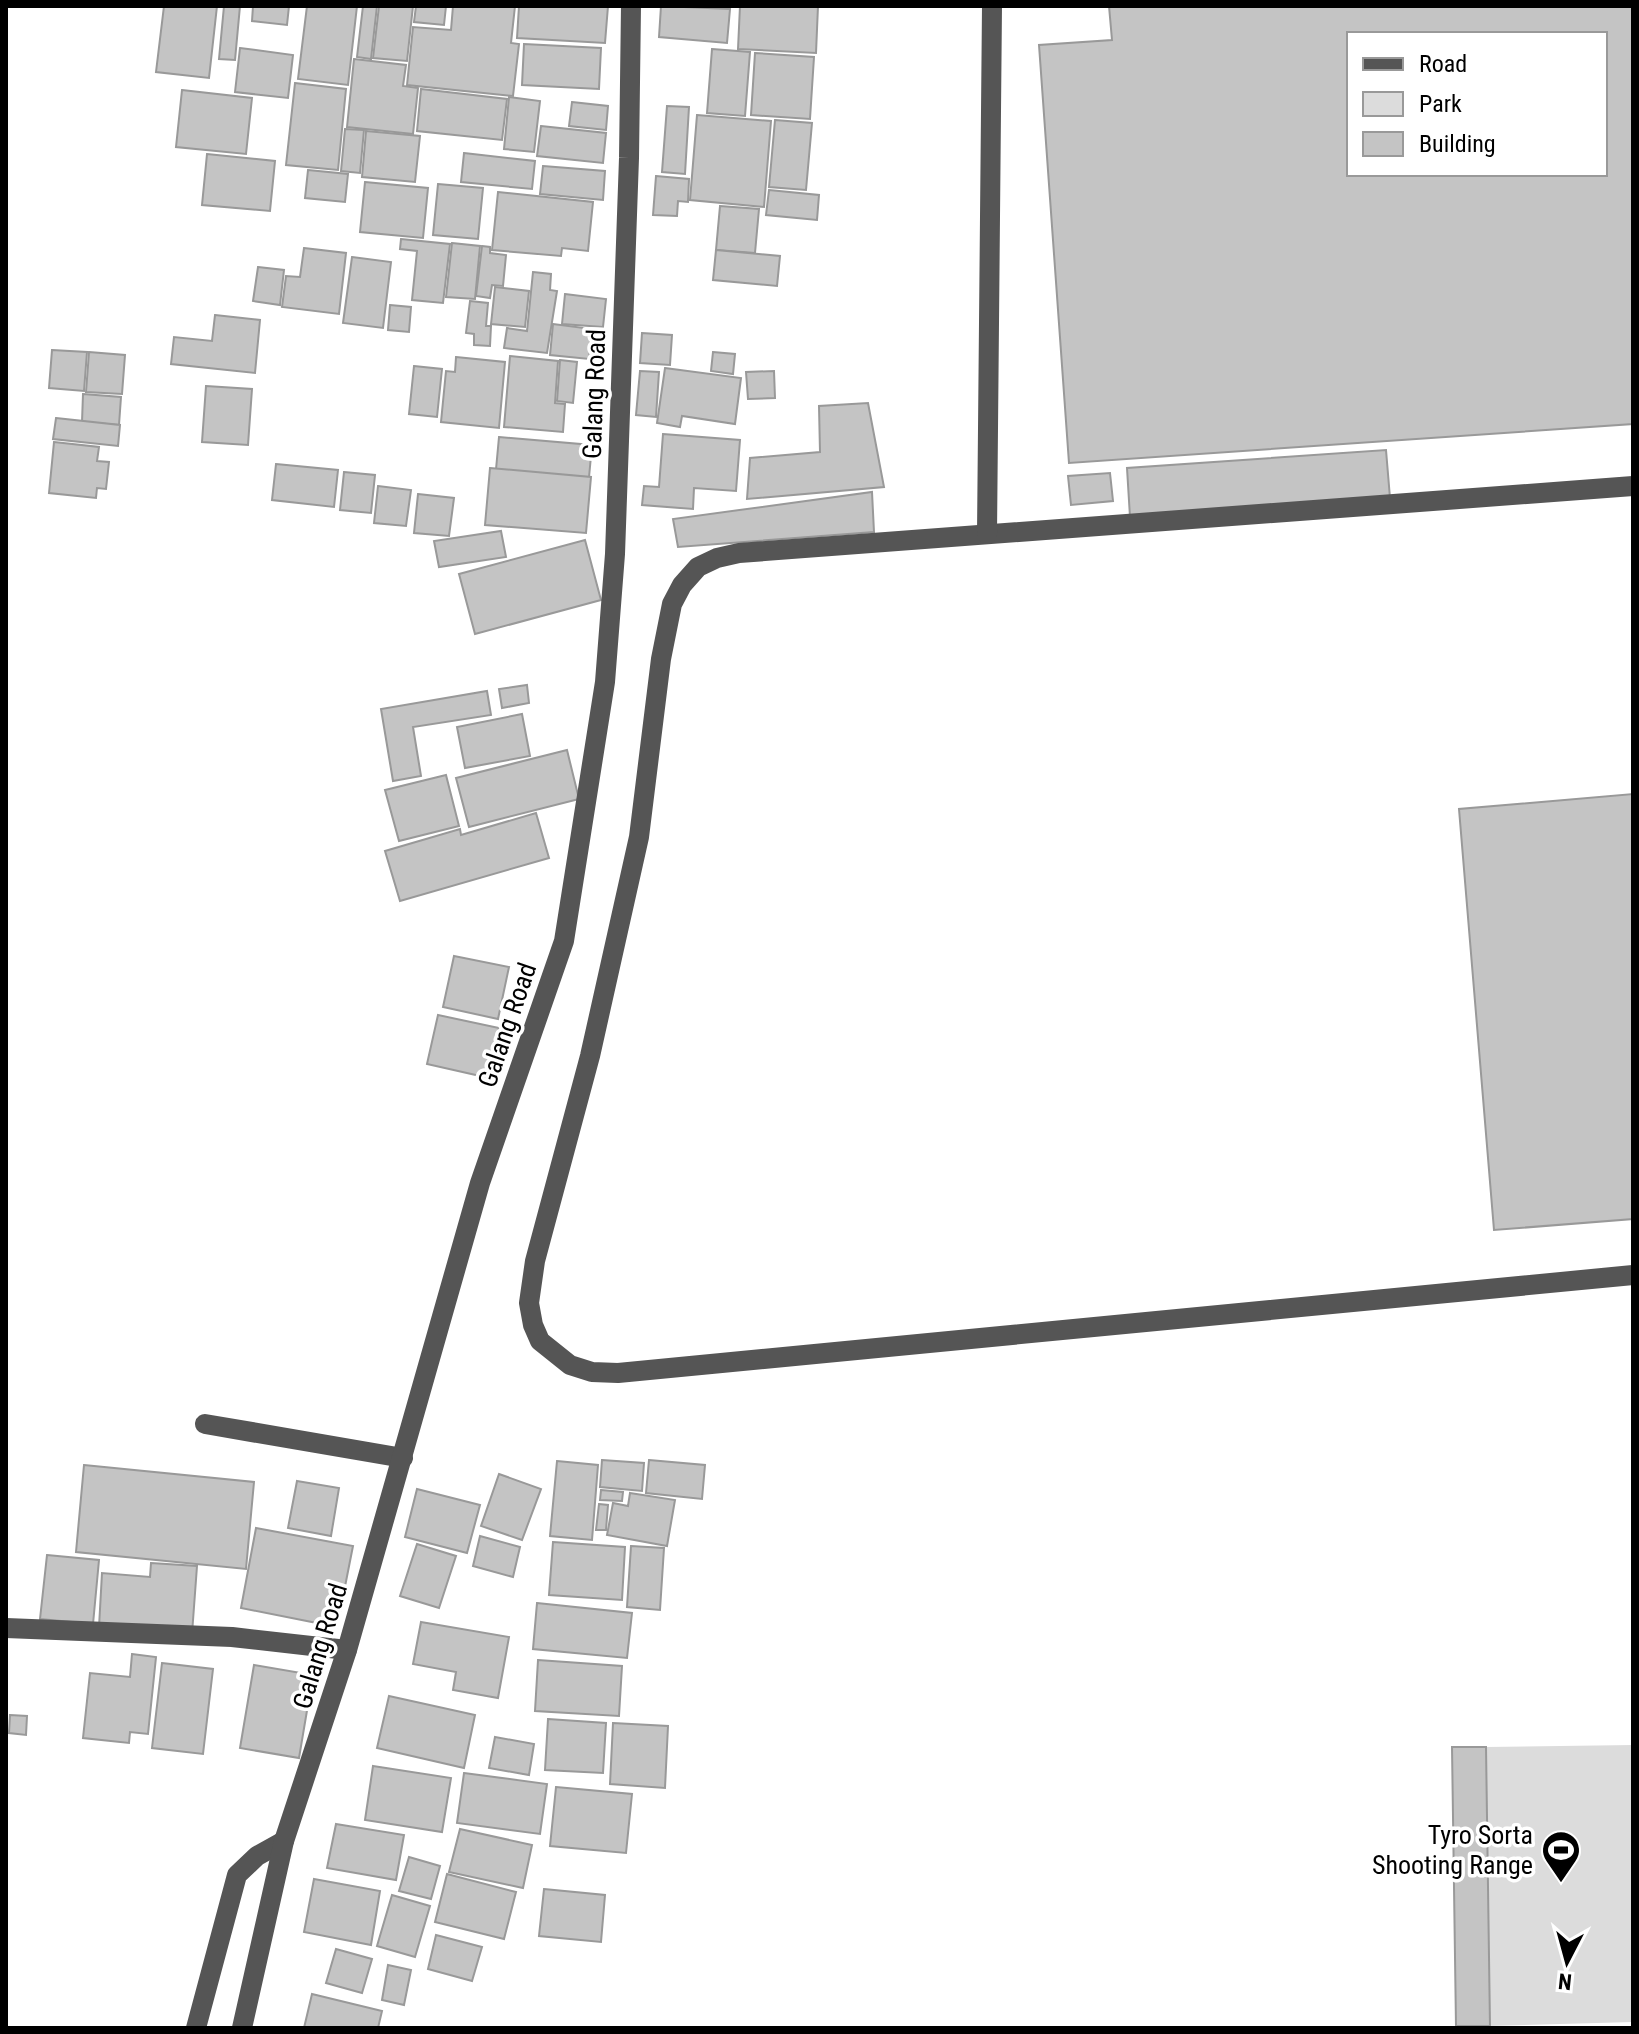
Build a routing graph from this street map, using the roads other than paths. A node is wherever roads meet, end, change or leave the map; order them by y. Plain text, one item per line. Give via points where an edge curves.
1 (631, 6) edge
2 (992, 6) edge
3 (1633, 486) edge
4 (987, 534) junction
5 (1633, 1275) edge
6 (205, 1424) dead end
7 (403, 1458) junction
8 (6, 1628) edge
9 (347, 1650) junction
10 (284, 1841) junction
11 (196, 2028) edge
12 (242, 2028) edge

1 - 7 street, Galang Road via 616,524 605,682 564,941 480,1183
2 - 4 street
3 - 4 street
4 - 5 street via 739,553 698,567 682,585 666,632 639,837 607,985 535,1261 529,1303 540,1341 570,1365 618,1373
6 - 7 street
7 - 9 street, Galang Road
8 - 9 street via 232,1637
9 - 10 street, Galang Road
10 - 11 street via 237,1875
10 - 12 street, Galang Road

